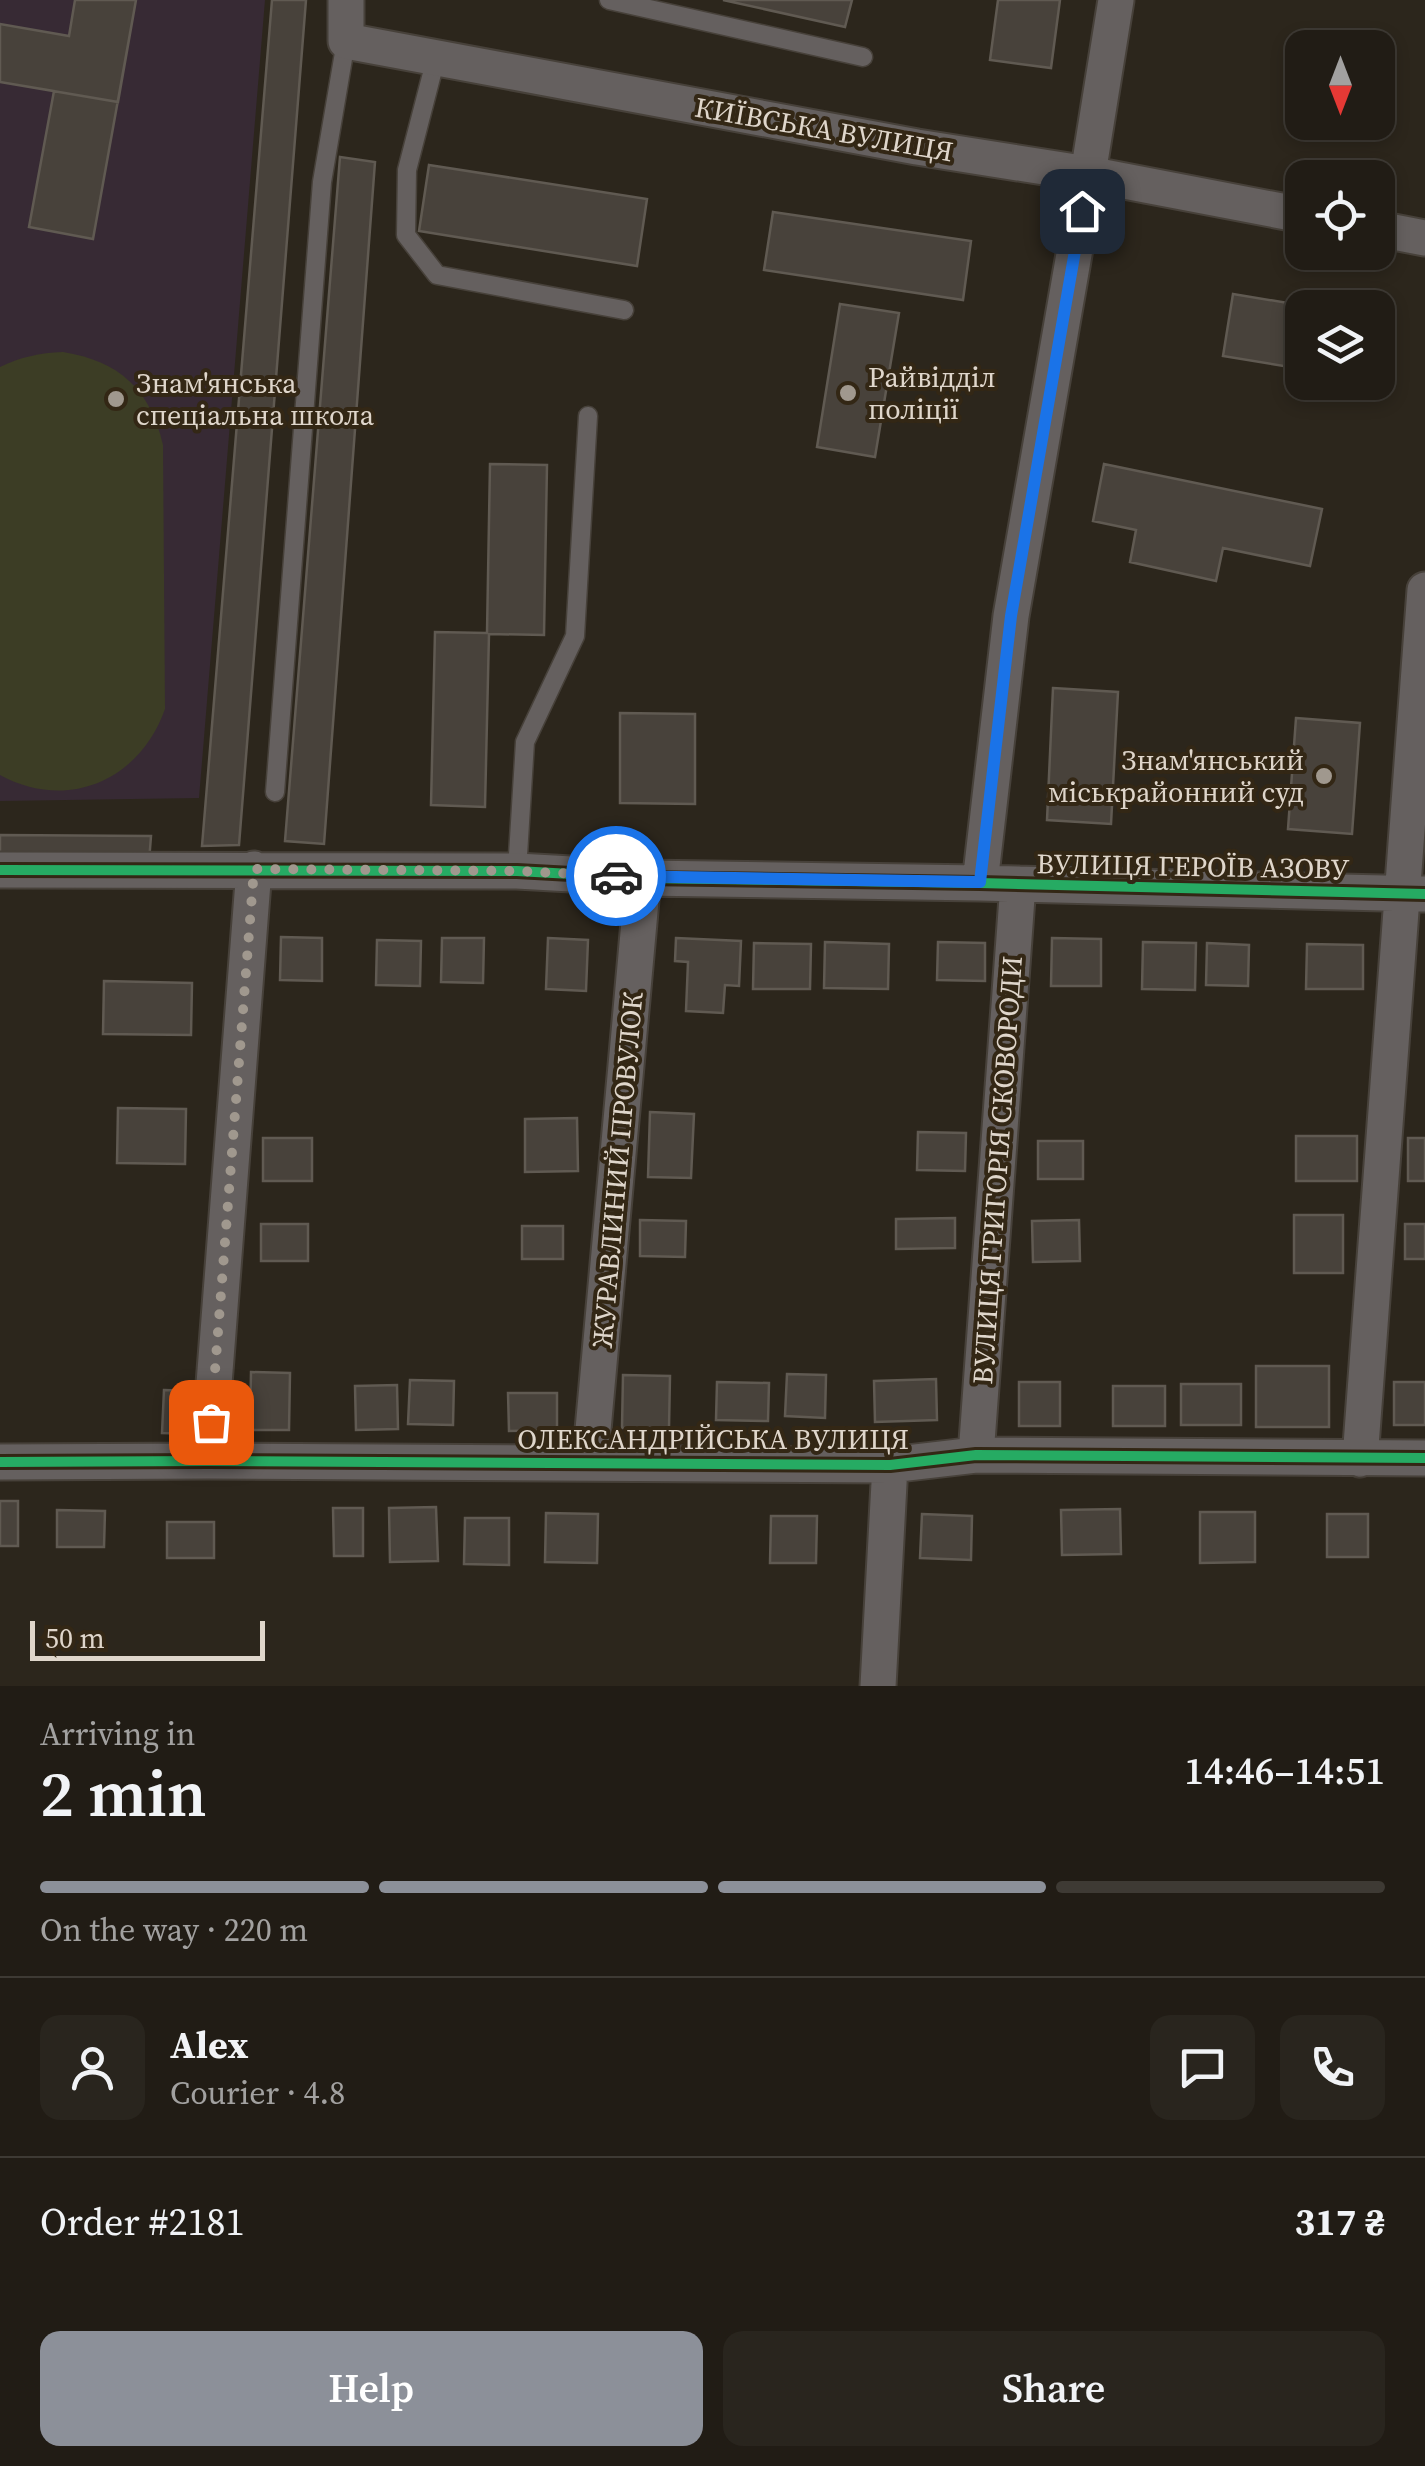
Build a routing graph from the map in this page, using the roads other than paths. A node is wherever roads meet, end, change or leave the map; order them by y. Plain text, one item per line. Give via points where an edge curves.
1 (346, 0) edge
2 (609, 0) edge
3 (1116, 0) edge
4 (346, 41) junction
5 (862, 57) dead end
6 (436, 58) junction
7 (1088, 174) junction
8 (1285, 212) edge
9 (1395, 232) edge
10 (1425, 238) edge
11 (624, 310) dead end
12 (588, 416) dead end
13 (1425, 590) edge
14 (275, 792) dead end
15 (254, 869) junction
16 (0, 870) edge
17 (517, 871) junction
18 (643, 878) junction
19 (980, 882) junction
20 (1018, 884) junction
21 (1414, 894) edge
22 (976, 1455) junction
23 (1425, 1458) edge
24 (1360, 1459) junction
25 (208, 1461) junction
26 (0, 1462) edge
27 (590, 1463) junction
28 (890, 1465) junction
29 (878, 1686) edge

1 - 4 street
2 - 5 lane
3 - 7 street
4 - 6 street, КИЇВСЬКА ВУЛИЦЯ
4 - 14 lane via 322,182
6 - 7 street, КИЇВСЬКА ВУЛИЦЯ
6 - 11 lane via 407,170 406,234 437,275
7 - 8 street, КИЇВСЬКА ВУЛИЦЯ
7 - 19 street via 1011,616
9 - 10 street
12 - 17 lane via 575,636 525,742
13 - 21 street
15 - 16 street, ВУЛИЦЯ ГЕРОЇВ АЗОВУ
15 - 17 street, ВУЛИЦЯ ГЕРОЇВ АЗОВУ
15 - 25 street
17 - 18 street, ВУЛИЦЯ ГЕРОЇВ АЗОВУ
18 - 19 street, ВУЛИЦЯ ГЕРОЇВ АЗОВУ
18 - 27 street, ЖУРАВЛИНИЙ ПРОВУЛОК
19 - 20 street, ВУЛИЦЯ ГЕРОЇВ АЗОВУ
20 - 21 street, ВУЛИЦЯ ГЕРОЇВ АЗОВУ
20 - 22 street, ВУЛИЦЯ ГРИГОРІЯ СКОВОРОДИ
21 - 24 street
22 - 24 street, ОЛЕКСАНДРІЙСЬКА ВУЛИЦЯ
22 - 28 street, ОЛЕКСАНДРІЙСЬКА ВУЛИЦЯ
23 - 24 street, ОЛЕКСАНДРІЙСЬКА ВУЛИЦЯ
25 - 26 street, ОЛЕКСАНДРІЙСЬКА ВУЛИЦЯ
25 - 27 street, ОЛЕКСАНДРІЙСЬКА ВУЛИЦЯ
27 - 28 street, ОЛЕКСАНДРІЙСЬКА ВУЛИЦЯ
28 - 29 street

